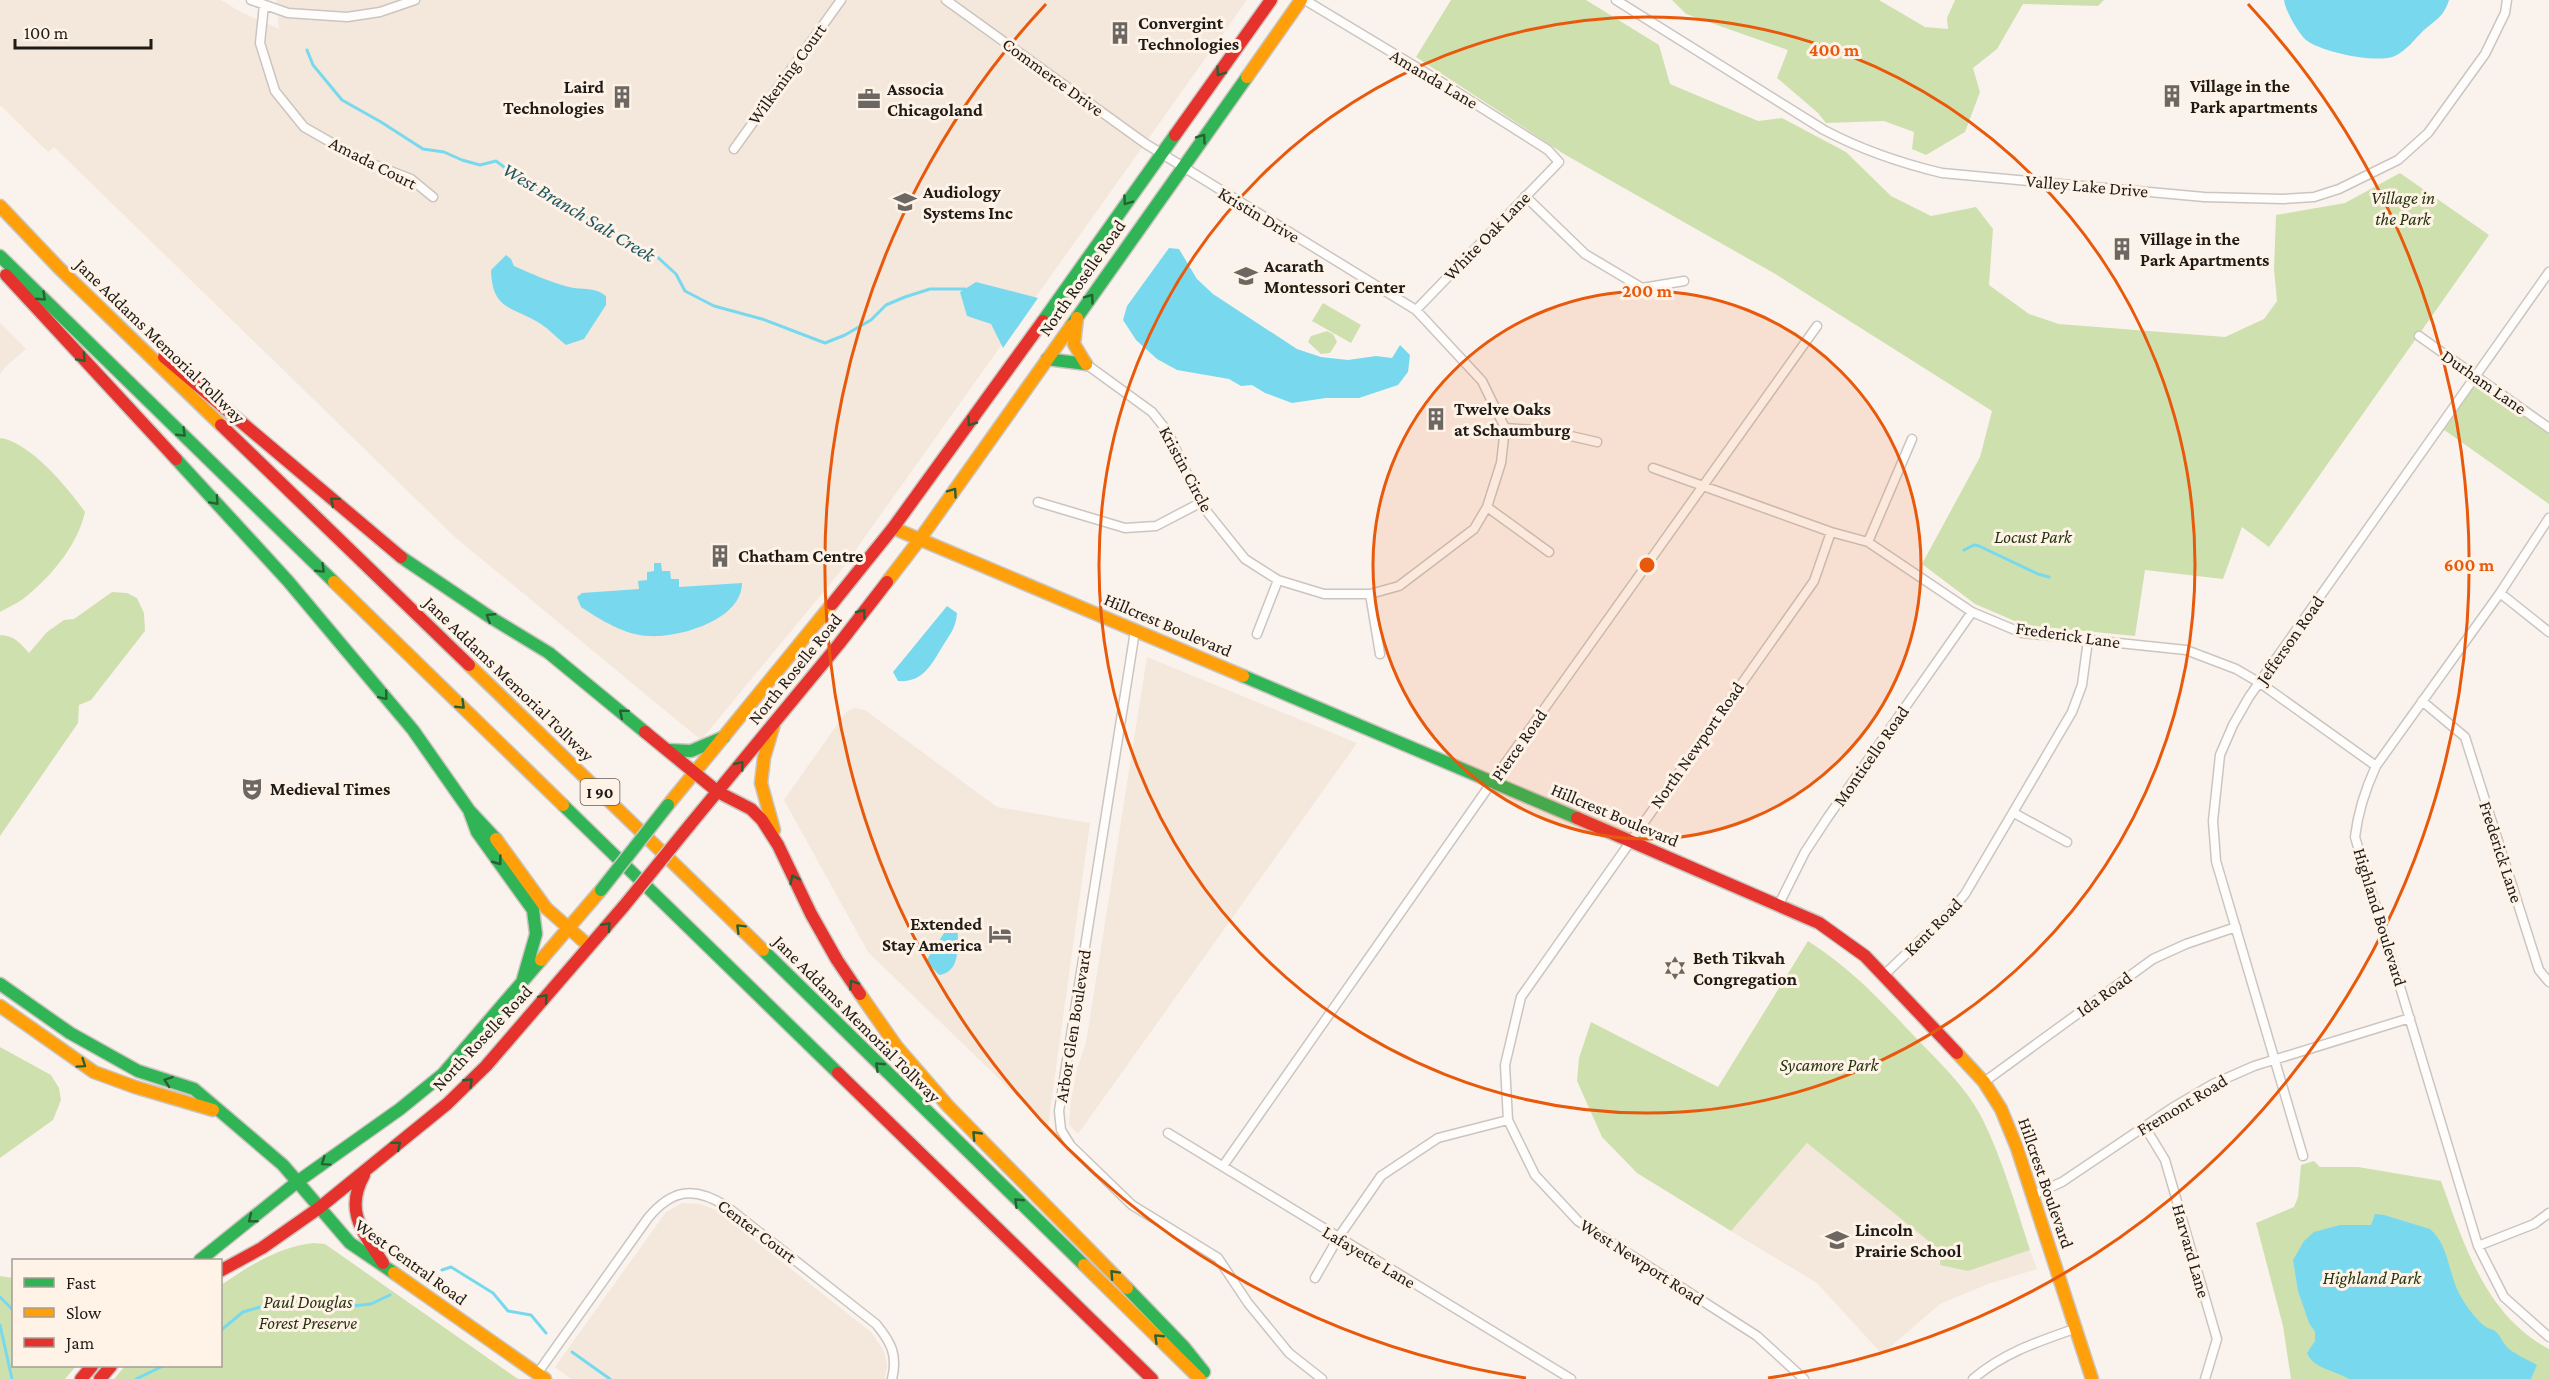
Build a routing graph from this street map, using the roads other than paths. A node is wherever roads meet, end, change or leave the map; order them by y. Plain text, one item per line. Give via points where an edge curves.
1 (251, 0) edge
2 (414, 0) edge
3 (841, 0) edge
4 (946, 0) edge
5 (1272, 0) edge
6 (1303, 0) edge
7 (1616, 0) edge
8 (2507, 0) edge
9 (264, 4) junction
10 (734, 149) dead end
11 (1160, 153) junction
12 (1559, 162) joint
13 (1182, 167) junction
14 (1525, 196) junction
15 (433, 197) dead end
16 (0, 206) edge
17 (0, 256) edge
18 (0, 268) edge
19 (59, 268) junction
20 (2549, 272) edge
21 (1684, 281) dead end
22 (1416, 310) junction
23 (1077, 316) junction
24 (1817, 326) dead end
25 (2419, 336) dead end
26 (1047, 358) junction
27 (1086, 364) junction
28 (2476, 377) junction
29 (1505, 428) junction
30 (2549, 428) edge
31 (1912, 439) dead end
32 (1597, 442) dead end
33 (1653, 468) dead end
34 (1702, 487) junction
35 (1038, 502) dead end
36 (1200, 503) junction
37 (1487, 507) junction
38 (2549, 518) edge
39 (893, 528) junction
40 (1831, 532) junction
41 (920, 539) junction
42 (1868, 542) junction
43 (1549, 552) dead end
44 (1278, 580) junction
45 (2500, 593) junction
46 (1370, 594) junction
47 (1972, 612) junction
48 (1135, 631) junction
49 (2549, 632) edge
50 (1257, 634) dead end
51 (2088, 640) junction
52 (1380, 654) dead end
53 (2260, 682) junction
54 (2422, 701) junction
55 (774, 724) junction
56 (724, 737) junction
57 (668, 750) junction
58 (2376, 766) junction
59 (695, 773) junction
60 (1492, 782) junction
61 (718, 792) junction
62 (469, 810) junction
63 (2014, 813) junction
64 (1629, 841) junction
65 (2067, 842) dead end
66 (778, 845) junction
67 (1779, 904) junction
68 (2236, 927) junction
69 (568, 928) junction
70 (589, 946) junction
71 (1884, 975) junction
72 (523, 979) junction
73 (2549, 982) edge
74 (0, 984) edge
75 (0, 1006) edge
76 (2410, 1018) junction
77 (69, 1033) junction
78 (60, 1048) junction
79 (2276, 1060) junction
80 (1984, 1082) junction
81 (217, 1111) junction
82 (1508, 1120) junction
83 (2145, 1127) junction
84 (1168, 1133) dead end
85 (2303, 1156) dead end
86 (1223, 1166) junction
87 (366, 1170) junction
88 (297, 1182) junction
89 (2033, 1195) junction
90 (319, 1208) junction
91 (2549, 1213) edge
92 (1338, 1238) junction
93 (2478, 1246) junction
94 (201, 1259) edge
95 (385, 1266) junction
96 (222, 1270) edge
97 (1315, 1278) dead end
98 (2074, 1329) junction
99 (2549, 1337) edge
100 (90, 1367) edge
101 (109, 1367) edge
102 (541, 1376) edge
103 (81, 1379) edge
104 (100, 1379) edge
105 (892, 1379) edge
106 (1152, 1379) edge
107 (1200, 1379) edge
108 (1210, 1379) edge
109 (1322, 1379) edge
110 (1570, 1379) edge
111 (1804, 1379) edge
112 (1973, 1379) edge
113 (2092, 1379) edge
114 (2205, 1379) edge

1 - 9 street
2 - 9 street via 380,12 347,17 288,13
3 - 10 street, Wilkening Court
4 - 11 street, Commerce Drive
5 -> 11 main road, North Roselle Road
6 - 12 street, Amanda Lane via 1528,137
13 -> 6 main road, North Roselle Road
7 - 8 street, Valley Lake Drive via 1824,130 1901,163 1942,173 2204,197 2283,200 2340,189 2398,160 2428,133 2485,54 2505,13
9 - 15 street, Amada Court via 260,43 275,91 304,127 360,159 411,178
11 - 13 street, Kristin Drive
11 -> 39 main road, North Roselle Road
12 - 14 street, White Oak Lane
13 - 22 street, Kristin Drive
23 -> 13 main road, North Roselle Road
14 - 21 street via 1585,254 1642,288
14 - 22 street, White Oak Lane
16 - 19 main road, Jane Addams Memorial Tollway / I 90
17 -> 106 main road, I 90
18 -> 62 main road via 288,581 412,730
57 -> 19 main road via 549,653 397,554
107 -> 19 main road, Jane Addams Memorial Tollway / I 90
20 - 28 street, Jefferson Road
22 - 29 street, Kristin Drive via 1482,381
23 - 26 main road, North Roselle Road
23 - 27 main road via 1074,344
24 - 34 street, Pierce Road
25 - 28 street, Durham Lane
26 - 27 main road
41 -> 26 main road, North Roselle Road
27 - 36 street, Kristin Circle via 1158,418
28 - 30 street, Durham Lane
28 - 53 street, Jefferson Road
29 - 32 street via 1549,431
29 - 37 street, Kristin Circle via 1501,463
31 - 42 street
33 - 34 street, Frederick Lane
34 - 40 street, Frederick Lane
34 - 60 street, Pierce Road
35 - 36 street via 1125,528 1156,526
36 - 44 street, Kristin Circle via 1245,559
37 - 43 street
37 - 46 street, Kristin Circle via 1474,529 1399,586
38 - 45 street, Highland Boulevard
39 - 41 main road, Hillcrest Boulevard
39 - 56 main road, North Roselle Road
40 - 42 street, Frederick Lane
40 - 64 street, North Newport Road via 1814,581
41 - 48 main road, Hillcrest Boulevard
55 -> 41 main road, North Roselle Road
42 - 47 street, Frederick Lane
44 - 46 street, Kristin Circle via 1324,594
44 - 50 street
45 - 49 street
45 - 54 street, Highland Boulevard
46 - 52 street
47 - 51 street, Frederick Lane via 2022,633
47 - 67 street, Monticello Road via 1828,817
48 - 60 main road, Hillcrest Boulevard
48 - 109 street, Arbor Glen Boulevard via 1060,1105 1061,1130 1071,1146 1132,1205 1218,1258 1289,1353
51 - 53 street, Frederick Lane via 2186,650
51 - 63 street, Kent Road via 2082,686 2072,712
53 - 58 street, Frederick Lane
53 - 68 street, Jefferson Road via 2233,725 2220,755 2216,788 2216,861
54 - 58 street, Highland Boulevard
54 - 73 street, Frederick Lane via 2465,737 2539,969
61 -> 55 main road, North Roselle Road
55 - 66 main road via 761,783
56 - 57 main road via 691,751
56 - 59 main road, North Roselle Road
57 - 59 main road
58 - 76 street, Highland Boulevard via 2357,816 2355,837
59 - 61 main road
59 - 69 main road, North Roselle Road, bridge
60 - 64 main road, Hillcrest Boulevard
60 - 86 street, Pierce Road
61 - 66 main road via 751,809
70 -> 61 main road, North Roselle Road, bridge
62 - 69 main road via 492,833 546,908
62 -> 72 main road via 477,832 532,910 536,934
63 - 65 street
63 - 71 street, Kent Road via 1965,894
64 - 67 main road, Hillcrest Boulevard
64 - 82 street, North Newport Road via 1521,997 1505,1065
108 -> 66 main road via 1184,1347 948,1106 897,1047 837,960
67 - 71 main road, Hillcrest Boulevard via 1835,933
68 - 79 street, Jefferson Road
68 - 80 street, Ida Road via 2153,959
69 - 70 main road
69 - 72 main road, North Roselle Road
87 -> 70 main road, North Roselle Road via 447,1104 486,1066
71 - 80 main road, Hillcrest Boulevard
72 -> 88 main road, North Roselle Road via 443,1074
74 - 77 main road, West Central Road
75 - 78 main road, West Central Road
76 - 79 street, Fremont Road
76 - 93 street, Highland Boulevard
77 - 78 main road
81 -> 77 main road, West Central Road via 194,1089 138,1071
78 -> 81 main road, West Central Road via 94,1072
79 - 83 street, Fremont Road via 2213,1084
79 - 85 street, Jefferson Road
80 - 89 main road, Hillcrest Boulevard via 2009,1126
81 - 88 main road, West Central Road via 283,1165
82 - 92 street via 1438,1138 1381,1176
82 - 111 street, West Newport Road via 1535,1175 1578,1221 1757,1336
83 - 89 street, Fremont Road via 2062,1182
83 - 114 street, Harvard Lane via 2165,1160 2217,1339
84 - 86 street, Lafayette Lane
86 - 92 street, Lafayette Lane
87 - 90 main road, North Roselle Road
87 - 95 main road via 355,1192 355,1209 362,1229
88 - 90 main road, West Central Road
88 -> 94 main road, North Roselle Road
89 - 98 main road, Hillcrest Boulevard
90 - 95 main road, West Central Road via 350,1243
90 - 96 main road, North Roselle Road via 262,1248
91 - 93 street via 2534,1224
92 - 97 street
92 - 110 street, Lafayette Lane
93 - 99 street, Highland Boulevard via 2504,1297
95 - 102 main road, West Central Road
98 - 112 street via 2014,1350
98 - 113 main road, Hillcrest Boulevard
100 - 103 main road
101 - 104 main road
102 - 105 street, Center Court via 658,1205 690,1193 712,1197 726,1206 876,1324 895,1354

